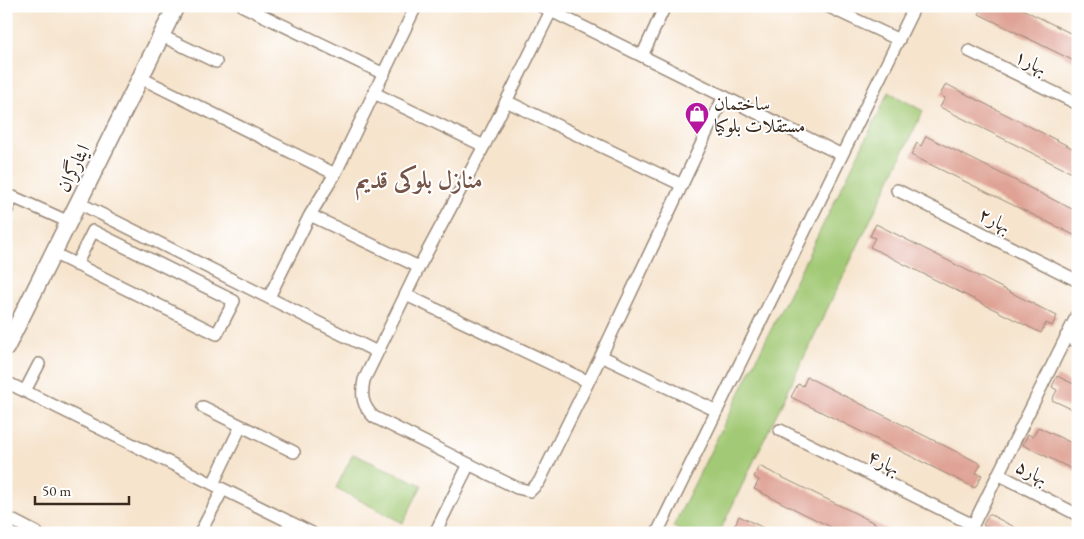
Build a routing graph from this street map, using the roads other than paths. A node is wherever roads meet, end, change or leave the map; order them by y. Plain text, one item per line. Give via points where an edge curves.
1 (176, 6) edge
2 (243, 6) edge
3 (416, 6) edge
4 (665, 6) edge
5 (827, 6) edge
6 (915, 6) edge
7 (546, 9) edge
8 (162, 36) junction
9 (899, 40) junction
10 (969, 51) dead end
11 (642, 56) junction
12 (216, 62) dead end
13 (384, 74) junction
14 (140, 78) junction
15 (374, 93) junction
16 (724, 96) junction
17 (506, 101) junction
18 (1078, 104) edge
19 (484, 146) junction
20 (842, 155) junction
21 (335, 174) junction
22 (682, 185) junction
23 (897, 190) dead end
24 (10, 199) edge
25 (78, 203) junction
26 (6, 212) edge
27 (310, 215) junction
28 (69, 222) junction
29 (53, 254) junction
30 (76, 265) junction
31 (419, 267) junction
32 (1078, 281) edge
33 (406, 296) junction
34 (269, 297) junction
35 (1078, 312) edge
36 (1066, 336) junction
37 (1078, 342) edge
38 (6, 348) edge
39 (377, 352) junction
40 (601, 356) junction
41 (39, 364) dead end
42 (6, 382) edge
43 (587, 382) junction
44 (25, 391) junction
45 (203, 407) dead end
46 (717, 411) junction
47 (241, 426) junction
48 (780, 430) dead end
49 (294, 452) dead end
50 (469, 464) junction
51 (998, 474) junction
52 (218, 486) junction
53 (1078, 514) edge
54 (6, 517) edge
55 (971, 529) edge
56 (37, 533) edge
57 (200, 533) edge
58 (312, 533) edge
59 (435, 533) edge
60 (657, 533) edge

1 - 8 street, ایثارگران
2 - 13 street
3 - 13 street
4 - 11 street
5 - 9 street
6 - 9 street
7 - 11 street
7 - 17 street
8 - 12 street
8 - 14 street, ایثارگران
9 - 20 street
10 - 18 street, بهار۱
11 - 16 street
13 - 15 street
14 - 21 street
14 - 25 street, ایثارگران
15 - 19 street
15 - 21 street
16 - 20 street
16 - 22 street
17 - 19 street
17 - 22 street
19 - 31 street
20 - 46 street
21 - 27 street
22 - 40 street
23 - 32 street, بهار۲
24 - 26 street
24 - 28 street
25 - 28 street, ایثارگران
25 - 34 street
27 - 31 street
27 - 34 street
28 - 29 street, ایثارگران
29 - 30 street
29 - 38 street, ایثارگران
30 - 30 street via 217,334 234,301 93,231
31 - 33 street
33 - 39 street
33 - 43 street
34 - 39 street
35 - 36 street
36 - 37 street
36 - 51 street
39 - 50 street via 362,390 368,411 374,417
40 - 43 street
40 - 46 street
41 - 44 street
42 - 44 street
43 - 50 street via 538,482 530,491 517,488
44 - 52 street
45 - 47 street
46 - 60 street
47 - 49 street
47 - 52 street
48 - 55 street, بهار۴
50 - 59 street
51 - 53 street, بهار۵
51 - 55 street
52 - 57 street
52 - 58 street
54 - 56 street

